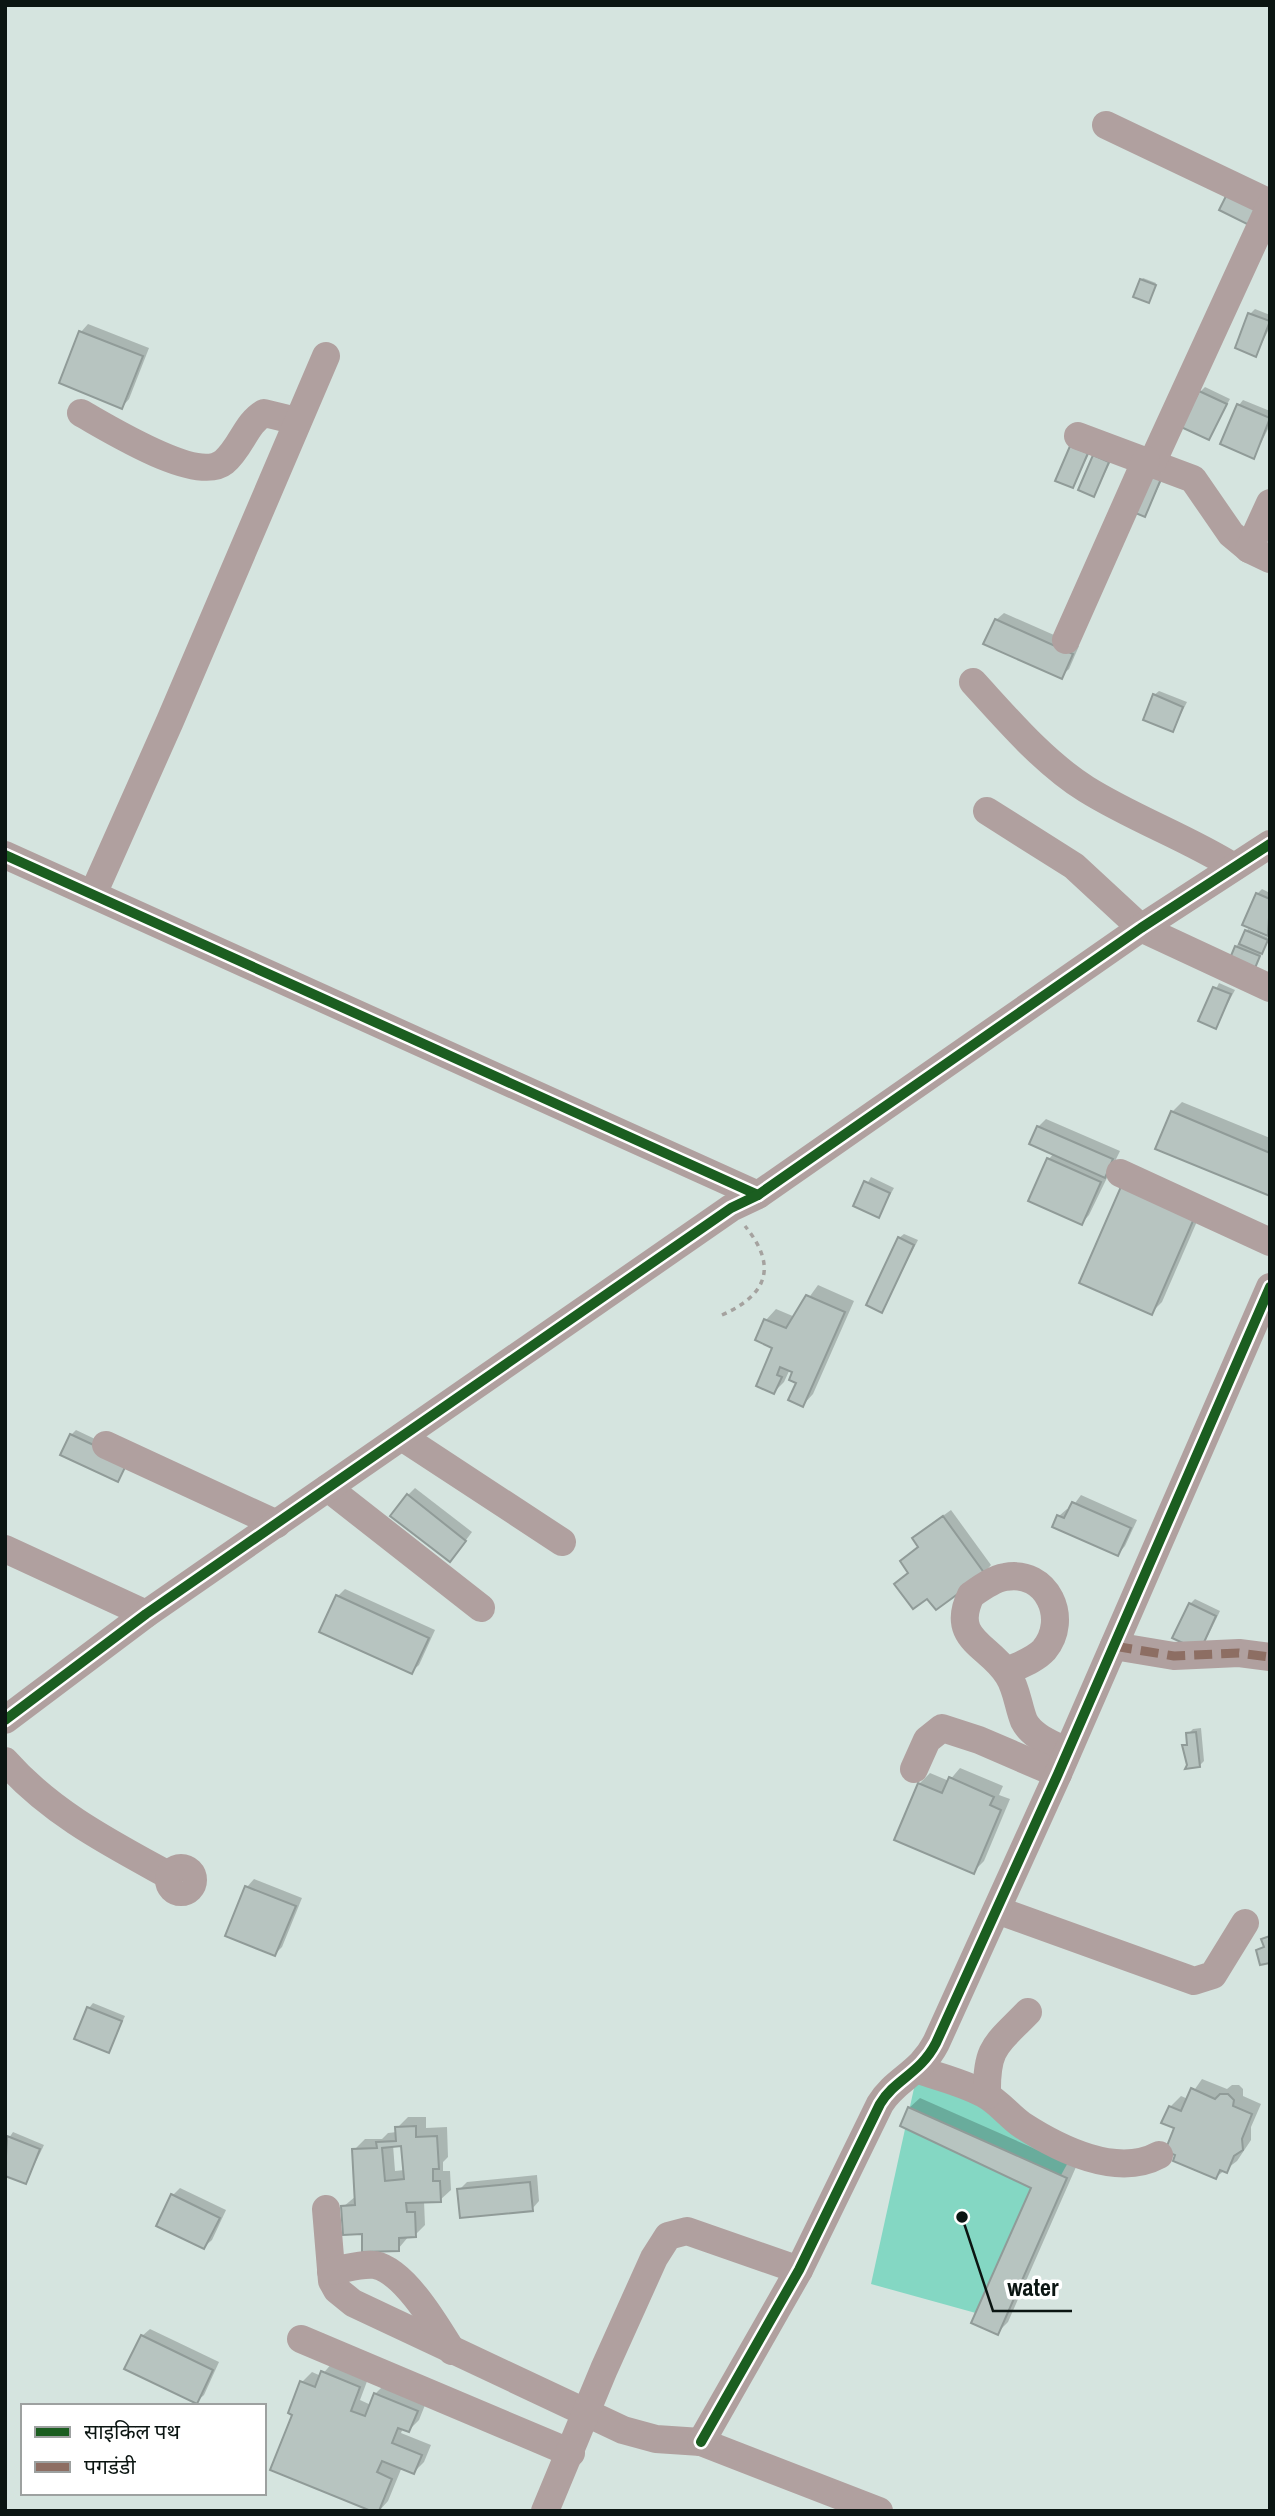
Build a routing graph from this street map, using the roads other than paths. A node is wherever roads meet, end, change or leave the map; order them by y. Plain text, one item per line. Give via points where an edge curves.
1 (1106, 125) dead end
2 (1270, 204) edge
3 (326, 356) dead end
4 (81, 413) dead end
5 (297, 421) junction
6 (1079, 436) dead end
7 (1149, 461) junction
8 (1270, 503) edge
9 (1259, 554) edge
10 (1066, 640) dead end
11 (973, 682) dead end
12 (987, 811) dead end
13 (1270, 844) edge
14 (5, 855) edge
15 (1234, 867) junction
16 (93, 894) junction
17 (1141, 928) junction
18 (1270, 988) edge
19 (1120, 1173) dead end
20 (758, 1195) junction
21 (1270, 1242) edge
22 (1270, 1287) edge
23 (402, 1437) junction
24 (106, 1445) dead end
25 (328, 1488) junction
26 (277, 1524) junction
27 (562, 1542) dead end
28 (5, 1549) edge
29 (481, 1608) dead end
30 (146, 1614) junction
31 (1114, 1646) junction
32 (1270, 1657) edge
33 (1006, 1672) dead end
34 (5, 1720) edge
35 (5, 1761) edge
36 (1063, 1763) junction
37 (914, 1769) dead end
38 (170, 1876) dead end
39 (997, 1910) junction
40 (1245, 1923) dead end
41 (1028, 2012) dead end
42 (918, 2070) junction
43 (987, 2095) junction
44 (1158, 2155) dead end
45 (326, 2209) dead end
46 (799, 2270) junction
47 (331, 2271) junction
48 (301, 2339) dead end
49 (452, 2351) junction
50 (587, 2414) junction
51 (701, 2442) junction
52 (571, 2453) junction
53 (545, 2511) edge
54 (879, 2511) edge

1 - 2 street
2 - 7 street
3 - 5 street
4 - 5 street via 177,461 207,468 221,464 237,449 255,418 264,413
5 - 16 street
6 - 7 street
7 - 9 street via 1194,479 1231,534
7 - 10 street
8 - 9 street
11 - 15 street via 1022,736 1084,788
12 - 17 street via 1074,866
13 - 15 street
14 - 16 street
15 - 17 street
16 - 20 street
17 - 18 street
17 - 20 street
19 - 21 street
20 - 23 street via 731,1208
22 - 31 street
23 - 25 street
23 - 27 street
24 - 26 street
25 - 26 street
25 - 29 street
26 - 30 street
28 - 30 street
30 - 34 street
31 - 32 street via 1174,1656 1239,1653
31 - 36 street
33 - 36 street via 1025,1723
35 - 38 street via 47,1802 113,1846
36 - 37 street via 942,1728 928,1740
36 - 39 street
39 - 40 street via 1194,1981 1213,1975
39 - 42 street via 936,2043
41 - 43 street via 992,2050 986,2067
42 - 43 street
42 - 46 street via 880,2104
43 - 44 street via 1043,2137 1103,2162 1137,2164
45 - 47 street
46 - 50 street via 687,2231 668,2236 653,2258
46 - 51 street
47 - 49 street via 343,2297
47 - 49 street via 368,2265 386,2270 427,2310
48 - 52 street
49 - 50 street
50 - 51 street via 641,2436
50 - 52 street
51 - 54 street
52 - 53 street

